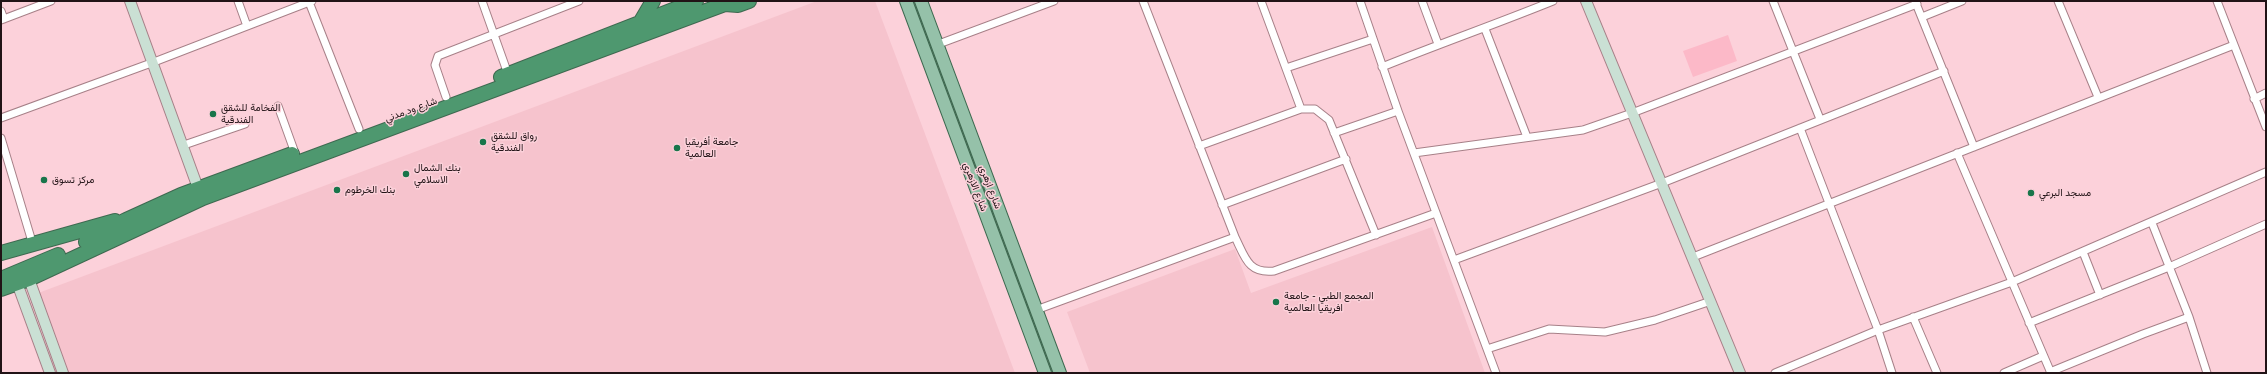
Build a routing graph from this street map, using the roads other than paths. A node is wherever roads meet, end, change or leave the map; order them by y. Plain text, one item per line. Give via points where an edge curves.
1 (51, 1) edge
2 (130, 1) edge
3 (238, 1) edge
4 (482, 1) edge
5 (579, 1) edge
6 (653, 1) edge
7 (749, 1) edge
8 (906, 1) edge
9 (920, 1) edge
10 (1054, 1) edge
11 (1143, 1) edge
12 (1262, 1) edge
13 (1360, 1) edge
14 (1422, 1) edge
15 (1553, 1) edge
16 (1586, 1) edge
17 (1773, 1) edge
18 (1962, 1) edge
19 (2058, 1) edge
20 (2217, 1) edge
21 (311, 2) edge
22 (1916, 2) edge
23 (729, 3) edge
24 (691, 5) edge
25 (1, 11) edge
26 (672, 11) edge
27 (1922, 17) junction
28 (3, 20) edge
29 (640, 23) junction
30 (247, 26) junction
31 (1485, 29) junction
32 (493, 34) junction
33 (1373, 39) junction
34 (1438, 44) junction
35 (936, 45) junction
36 (2234, 45) junction
37 (1792, 51) junction
38 (154, 62) junction
39 (1382, 66) junction
40 (1286, 68) junction
41 (1944, 71) junction
42 (508, 74) junction
43 (2266, 93) edge
44 (948, 95) junction
45 (446, 97) junction
46 (2098, 97) junction
47 (2254, 99) junction
48 (278, 106) dead end
49 (1301, 109) junction
50 (1398, 111) junction
51 (1632, 113) junction
52 (1, 118) edge
53 (1820, 119) junction
54 (245, 124) dead end
55 (2266, 127) edge
56 (1800, 128) junction
57 (359, 129) junction
58 (1334, 133) junction
59 (1527, 137) junction
60 (1, 138) edge
61 (184, 145) junction
62 (1199, 146) junction
63 (1974, 147) junction
64 (296, 152) junction
65 (1414, 153) junction
66 (1957, 153) junction
67 (1346, 159) junction
68 (2266, 172) edge
69 (1662, 183) junction
70 (198, 188) junction
71 (1830, 204) junction
72 (1222, 205) junction
73 (1436, 213) junction
74 (133, 221) junction
75 (2152, 223) junction
76 (2266, 224) edge
77 (1376, 235) junction
78 (1235, 237) junction
79 (33, 245) junction
80 (2083, 252) junction
81 (1, 253) edge
82 (1693, 257) junction
83 (1454, 260) junction
84 (2169, 267) junction
85 (1, 279) edge
86 (23, 281) junction
87 (2012, 282) junction
88 (1, 289) edge
89 (2100, 295) junction
90 (1711, 301) junction
91 (1036, 310) junction
92 (1913, 317) junction
93 (2189, 317) junction
94 (2029, 323) junction
95 (1878, 330) junction
96 (1487, 349) junction
97 (2044, 356) junction
98 (50, 373) edge
99 (63, 373) edge
100 (1045, 373) edge
101 (1060, 373) edge
102 (1496, 373) edge
103 (1740, 373) edge
104 (1776, 373) edge
105 (1892, 373) edge
106 (1937, 373) edge
107 (2004, 373) edge
108 (2051, 373) edge
109 (2206, 373) edge

1 - 28 street
2 - 38 street
3 - 30 street
4 - 32 street
5 - 32 street
6 - 29 highway
7 - 23 highway, شارع ود مدني via 738,5
8 - 44 main road, شارع الازهري
9 - 35 main road, شارع ازهري
10 - 35 street
11 - 62 street
12 - 40 street
13 - 33 street
14 - 34 street
15 - 31 street
16 - 51 street
17 - 37 street
18 - 27 street
19 - 46 street
20 - 36 street
21 - 30 street
21 - 57 street
22 - 27 street
22 - 37 street
23 - 24 highway, شارع ود مدني
24 - 26 highway, شارع ود مدني
25 - 28 street
26 - 29 highway, شارع ود مدني
26 - 74 highway, شارع ود مدني via 177,208
27 - 41 street
29 - 42 highway, شارع ود مدني
30 - 38 street
31 - 34 street
31 - 59 street
32 - 42 street
32 - 45 street via 438,56 435,64
33 - 39 street
33 - 40 street
34 - 39 street
35 - 44 main road, شارع ازهري
36 - 46 street
36 - 47 street
37 - 51 street
37 - 53 street
38 - 52 street
38 - 61 street
39 - 50 street
40 - 49 street
41 - 53 street
41 - 63 street
42 - 45 highway, شارع ود مدني
43 - 47 street
44 - 91 main road, شارع ازهري
44 - 100 main road, شارع الازهري
45 - 57 highway, شارع ود مدني
46 - 63 street
47 - 55 street
48 - 64 street
49 - 58 street via 1315,109 1321,113 1329,120
49 - 62 street
50 - 58 street
50 - 65 street
51 - 59 street via 1583,130
51 - 69 street
53 - 56 street
54 - 61 street
56 - 69 street
56 - 71 street
57 - 64 highway, شارع ود مدني
58 - 67 street
59 - 65 street
60 - 79 street
61 - 70 street
62 - 72 street
63 - 66 street
64 - 70 highway, شارع ود مدني
65 - 73 street
66 - 71 street
66 - 87 street
67 - 72 street
67 - 77 street
68 - 75 street
69 - 82 street
69 - 83 street
70 - 74 highway, شارع ود مدني
71 - 82 street
71 - 95 street
72 - 78 street
73 - 77 street
73 - 83 street
74 - 79 highway via 88,227
74 - 85 highway
74 - 86 highway
75 - 80 street
75 - 84 street
76 - 84 street
77 - 78 street via 1274,271 1262,272 1246,260
78 - 91 street
79 - 81 highway
80 - 87 street
80 - 89 street
82 - 90 street
83 - 96 street
84 - 89 street
84 - 93 street
86 - 88 highway
86 - 98 street
86 - 99 street
87 - 92 street
87 - 94 street
89 - 94 street
90 - 96 street via 1655,320 1605,332 1549,329
90 - 103 street
91 - 101 main road, شارع ازهري
92 - 95 street
92 - 106 street
93 - 108 street
93 - 109 street
94 - 97 street
95 - 104 street
95 - 105 street
96 - 102 street
97 - 107 street
97 - 108 street

